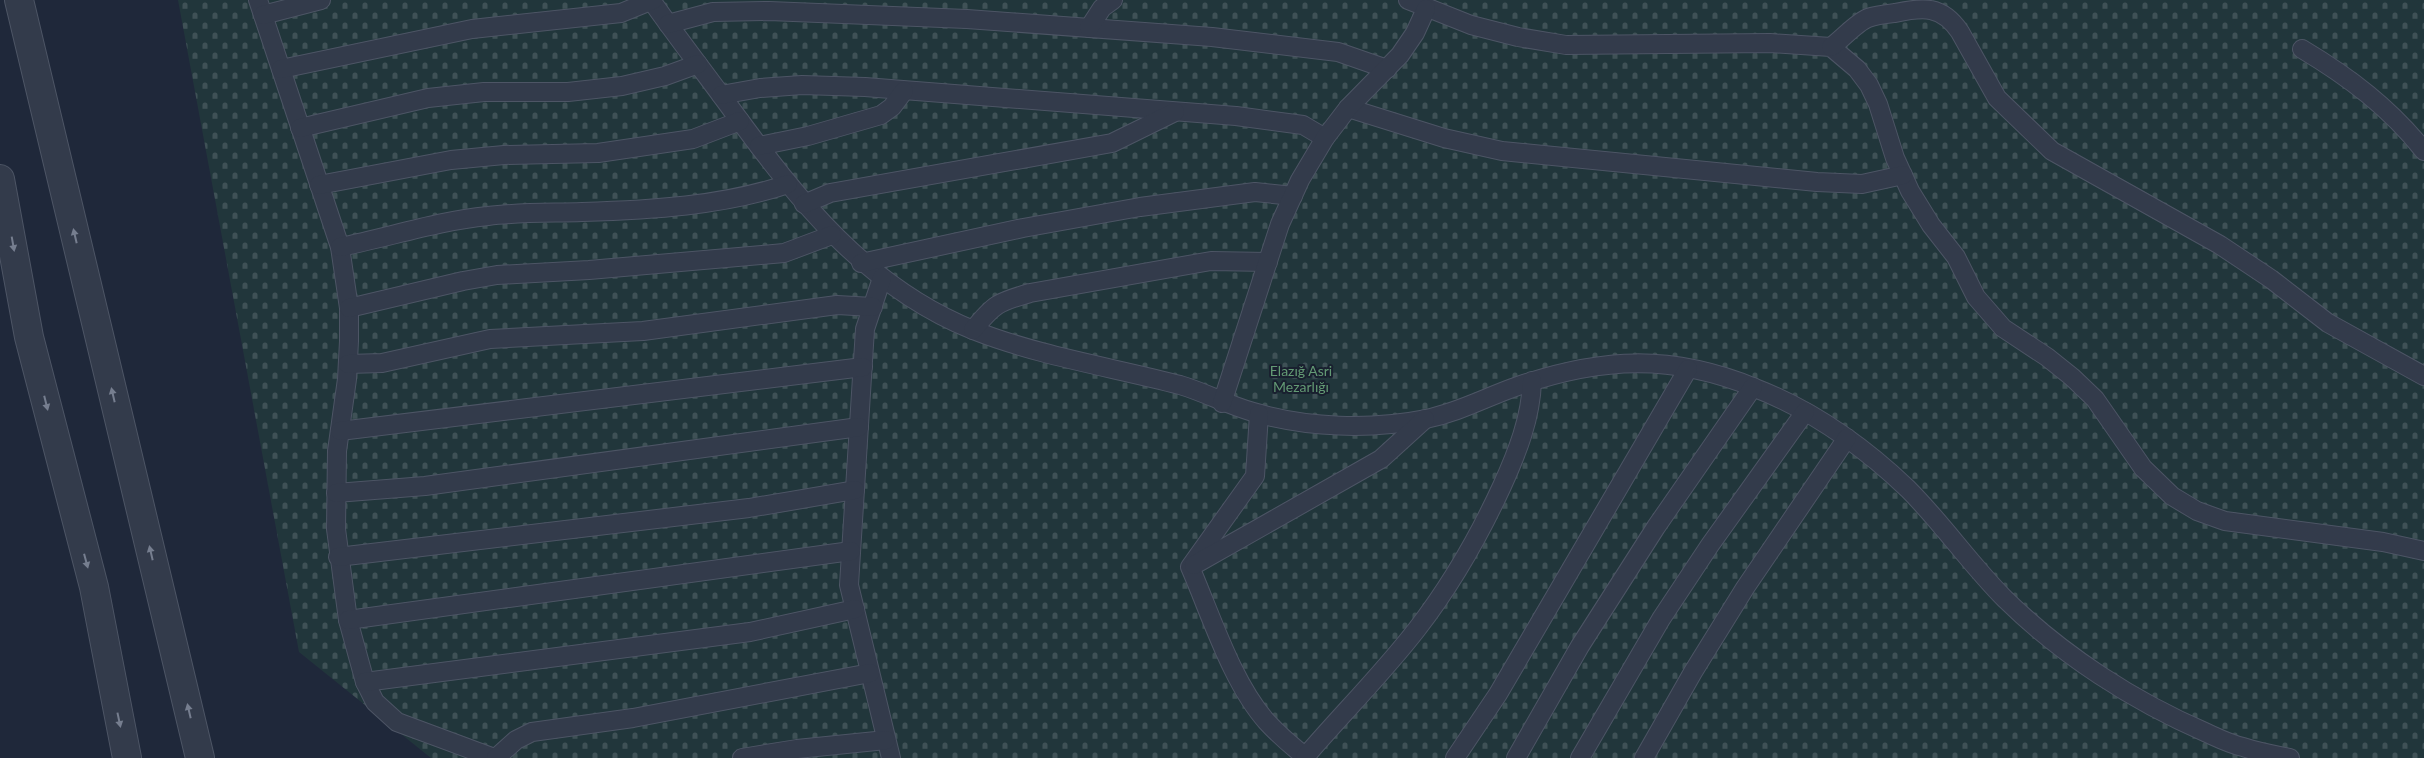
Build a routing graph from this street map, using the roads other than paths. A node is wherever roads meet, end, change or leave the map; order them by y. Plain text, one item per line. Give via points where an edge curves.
1 (19, 0) edge
2 (321, 0) edge
3 (652, 0) edge
4 (1113, 0) edge
5 (1408, 0) edge
6 (261, 7) edge
7 (1426, 9) junction
8 (668, 24) junction
9 (1089, 28) junction
10 (1831, 47) junction
11 (2302, 48) dead end
12 (698, 64) junction
13 (281, 69) junction
14 (1387, 69) junction
15 (904, 91) junction
16 (721, 95) junction
17 (1348, 108) junction
18 (1175, 112) junction
19 (740, 121) junction
20 (300, 128) junction
21 (1326, 138) junction
22 (759, 146) junction
23 (2424, 151) edge
24 (1903, 175) junction
25 (0, 179) edge
26 (788, 184) junction
27 (319, 185) junction
28 (1293, 196) junction
29 (804, 204) junction
30 (832, 235) junction
31 (340, 247) junction
32 (1268, 262) junction
33 (861, 263) junction
34 (882, 278) junction
35 (873, 307) junction
36 (348, 308) junction
37 (973, 330) junction
38 (348, 364) junction
39 (862, 367) junction
40 (1688, 369) junction
41 (2424, 376) edge
42 (1532, 381) junction
43 (1753, 387) junction
44 (1222, 402) junction
45 (1806, 412) junction
46 (1258, 414) junction
47 (1425, 419) junction
48 (859, 427) junction
49 (340, 431) junction
50 (1847, 438) junction
51 (855, 490) junction
52 (336, 493) junction
53 (851, 551) junction
54 (2424, 551) edge
55 (338, 557) junction
56 (1190, 567) junction
57 (854, 609) junction
58 (348, 620) junction
59 (870, 673) junction
60 (365, 682) junction
61 (886, 740) junction
62 (1306, 757) edge
63 (127, 758) edge
64 (200, 758) edge
65 (495, 758) edge
66 (742, 758) edge
67 (891, 758) edge
68 (1455, 758) edge
69 (1516, 758) edge
70 (1580, 758) edge
71 (1644, 758) edge
72 (2290, 758) edge

64 -> 1 street
2 - 6 lane
3 - 8 lane
3 - 13 lane via 621,13 472,29
4 - 9 lane via 1102,8
5 - 7 lane
6 - 13 lane
7 - 10 lane via 1518,38 1566,45 1770,43
7 - 14 lane via 1415,33
8 - 9 lane via 713,12 769,11 967,19
8 - 12 lane
9 - 14 lane via 1212,37 1338,52
10 - 24 lane via 1857,69 1869,85
10 - 41 lane via 1866,18 1915,9 1943,14 1960,32 1997,98 2052,151 2220,245 2328,323
11 - 23 lane via 2344,74 2381,104
12 - 16 lane
12 - 20 lane via 622,86 568,92 484,92 428,98
13 - 20 lane
14 - 17 lane
15 - 16 lane via 802,85
15 - 18 lane
15 - 22 lane via 892,107 875,117
16 - 19 lane
17 - 21 lane
17 - 24 lane via 1444,138 1502,151 1817,182 1862,184
18 - 21 lane via 1303,125
18 - 29 lane via 1112,143 830,193
19 - 22 lane
19 - 27 lane via 693,139 636,148 598,153 451,160
20 - 27 lane
21 - 28 lane
22 - 26 lane
24 - 54 lane via 1931,226 1956,257 1964,277 1990,314 2019,340 2072,376 2095,399 2143,468 2172,496 2197,511 2225,521 2383,542
25 -> 63 street via 29,336 94,587
26 - 29 lane
26 - 31 lane via 711,201 657,208 478,217
27 - 31 lane
28 - 32 lane
28 - 33 lane via 1255,192 1140,207
29 - 30 lane
30 - 33 lane
30 - 36 lane via 784,253 497,276
31 - 36 lane
32 - 37 lane via 1211,261 1002,300
32 - 44 lane
33 - 34 lane
34 - 35 lane
34 - 37 lane via 932,311
35 - 38 lane via 837,305 614,334 490,339 382,363
35 - 39 lane via 865,328
36 - 38 lane
37 - 44 lane via 1186,387
38 - 49 lane
39 - 48 lane
39 - 49 lane
40 - 42 lane via 1651,362 1618,364
40 - 43 lane via 1717,374
40 - 68 lane via 1498,694
42 - 47 lane via 1469,407
42 - 62 lane via 1532,404 1513,464 1450,583 1417,629
43 - 45 lane
43 - 69 lane via 1595,622
44 - 46 lane
45 - 50 lane
45 - 70 lane via 1672,603
46 - 47 lane via 1335,426
46 - 56 lane via 1254,476
47 - 56 lane via 1381,459
48 - 51 lane
48 - 52 lane via 425,486
49 - 52 lane
50 - 71 lane via 1745,588 1692,672
50 - 72 lane via 1910,491 2006,600 2086,666 2186,724 2240,747
51 - 53 lane
51 - 55 lane via 749,508
52 - 55 lane
53 - 57 lane via 849,585
53 - 58 lane
55 - 58 lane
56 - 62 lane via 1231,667 1250,700 1266,721
57 - 59 lane
57 - 60 lane via 750,632
58 - 60 lane
59 - 61 lane
59 - 65 lane via 642,716 532,732 516,740
60 - 65 lane via 375,702 397,722
61 - 66 lane
61 - 67 lane

